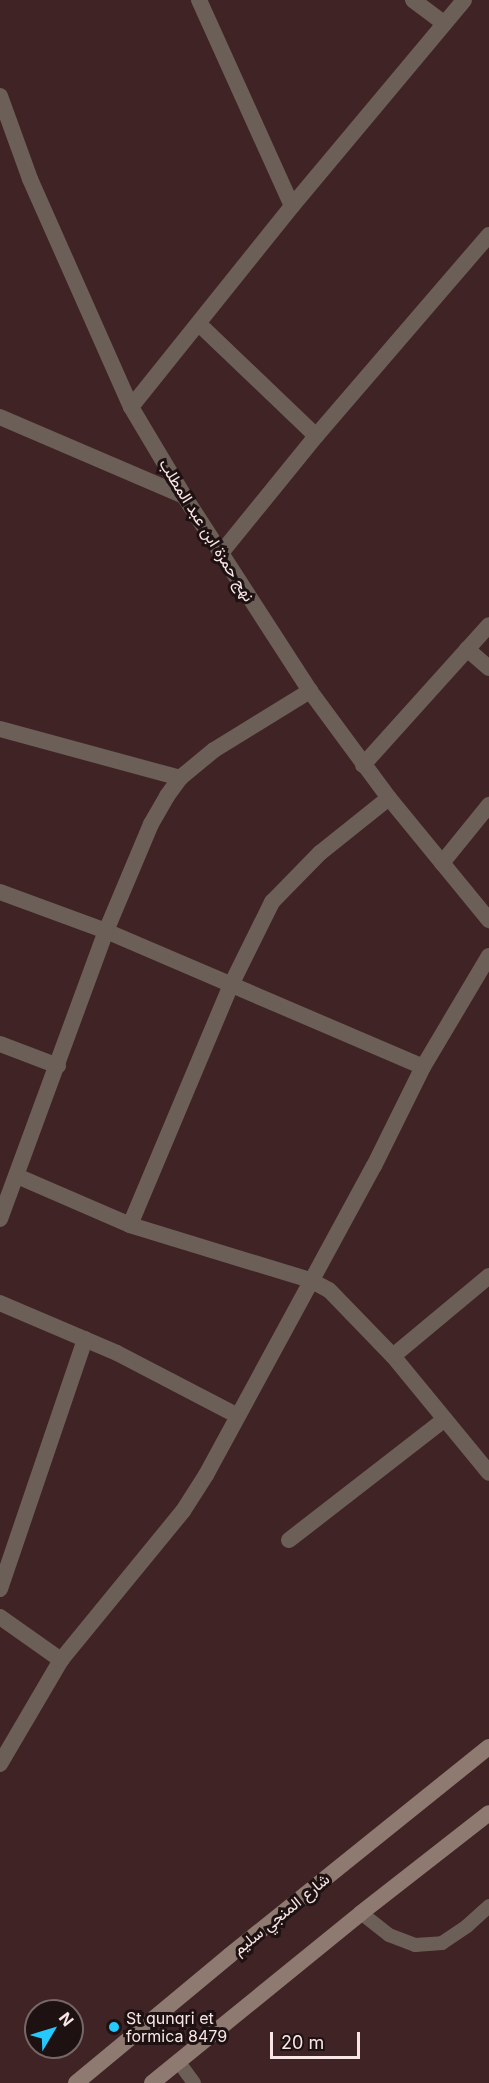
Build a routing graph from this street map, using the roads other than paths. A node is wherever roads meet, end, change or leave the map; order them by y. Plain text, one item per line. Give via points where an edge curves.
1 (199, 0) edge
2 (413, 0) edge
3 (464, 0) edge
4 (444, 23) junction
5 (0, 96) edge
6 (292, 206) junction
7 (489, 235) edge
8 (200, 324) junction
9 (131, 407) junction
10 (0, 417) edge
11 (316, 436) junction
12 (184, 496) junction
13 (221, 553) junction
14 (489, 625) edge
15 (467, 649) junction
16 (489, 668) edge
17 (310, 692) junction
18 (0, 729) edge
19 (363, 765) junction
20 (180, 778) junction
21 (389, 798) junction
22 (489, 805) edge
23 (442, 863) junction
24 (0, 892) edge
25 (489, 920) edge
26 (106, 931) junction
27 (489, 956) edge
28 (231, 985) junction
29 (0, 1044) edge
30 (58, 1066) junction
31 (423, 1067) junction
32 (16, 1176) junction
33 (0, 1219) edge
34 (130, 1226) junction
35 (489, 1276) edge
36 (310, 1280) junction
37 (0, 1303) edge
38 (85, 1339) junction
39 (393, 1356) junction
40 (237, 1415) junction
41 (445, 1419) junction
42 (489, 1473) edge
43 (290, 1540) dead end
44 (0, 1589) edge
45 (0, 1617) edge
46 (61, 1660) junction
47 (489, 1747) edge
48 (0, 1764) edge
49 (489, 1813) edge
50 (489, 1906) edge
51 (361, 1913) junction
52 (178, 2061) junction
53 (76, 2083) edge
54 (152, 2083) edge
55 (194, 2083) edge

1 - 6 street
2 - 4 street
3 - 4 street
4 - 6 street
5 - 9 street, نهج حمزة ابن عبد المطلب via 30,179
6 - 8 street
7 - 11 street
8 - 9 street
8 - 11 street
9 - 12 street, نهج حمزة ابن عبد المطلب
10 - 12 street
11 - 13 street
12 - 13 street, نهج حمزة ابن عبد المطلب
13 - 17 street, نهج حمزة ابن عبد المطلب
14 - 15 street
15 - 16 street
15 - 19 street
17 - 19 street, نهج حمزة ابن عبد المطلب
17 - 20 street via 214,750
18 - 20 street
19 - 21 street, نهج حمزة ابن عبد المطلب
20 - 26 street via 152,824
21 - 23 street, نهج حمزة ابن عبد المطلب
21 - 28 street via 320,853 272,902
22 - 23 street
23 - 25 street, نهج حمزة ابن عبد المطلب
24 - 26 street
26 - 28 street
26 - 30 street
27 - 31 street
28 - 31 street
28 - 34 street
29 - 30 street
30 - 32 street
31 - 36 street via 374,1166
32 - 33 street
32 - 34 street
34 - 36 street
35 - 39 street
36 - 39 street via 329,1290
36 - 40 street
37 - 38 street
38 - 40 street
38 - 44 street
39 - 41 street
40 - 46 street via 183,1511
41 - 42 street
41 - 43 street
45 - 46 street
46 - 48 street
47 - 53 main road, شارع المنجي سليم
49 - 51 main road
50 - 51 lane via 442,1943 415,1945 390,1935
51 - 52 main road
52 - 54 main road
52 - 55 lane

